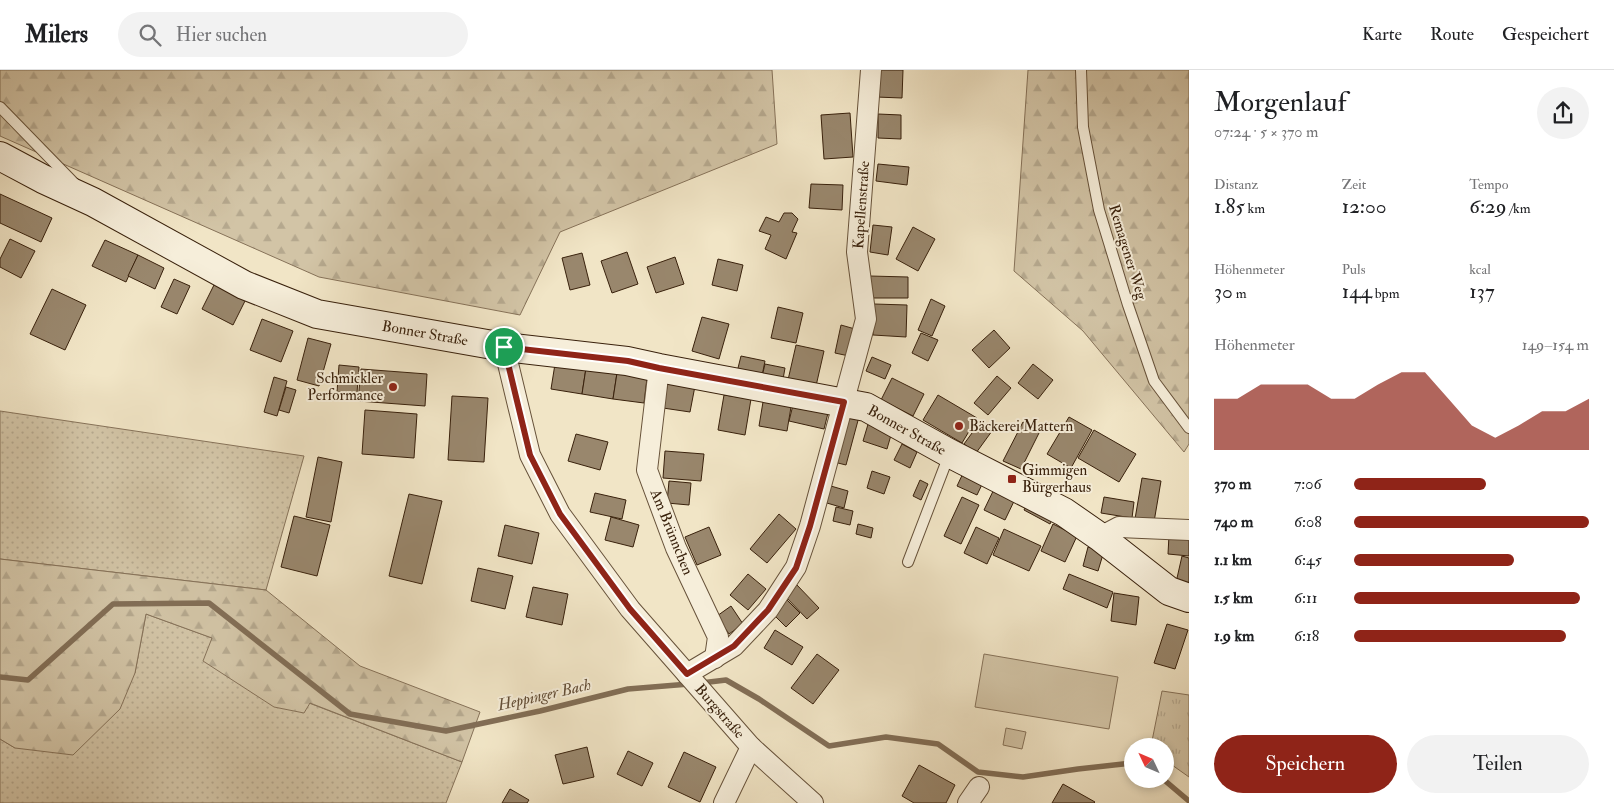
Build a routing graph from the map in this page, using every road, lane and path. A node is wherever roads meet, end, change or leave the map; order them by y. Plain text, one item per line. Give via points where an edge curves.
1 (871, 70) edge
2 (1081, 70) edge
3 (0, 107) edge
4 (0, 156) edge
5 (93, 202) junction
6 (504, 347) junction
7 (659, 368) junction
8 (844, 402) junction
9 (1189, 428) edge
10 (949, 453) junction
11 (1189, 530) edge
12 (1100, 537) junction
13 (908, 562) dead end
14 (1189, 598) edge
15 (715, 658) junction
16 (692, 680) junction
17 (751, 748) junction
18 (724, 803) edge
19 (813, 803) edge

1 - 8 street, Kapellenstraße via 857,252 866,319
2 - 9 lane, Remagener Weg via 1083,127 1099,210 1154,381
3 - 5 lane
4 - 5 main road, Bonner Straße
5 - 6 main road, Bonner Straße via 244,285 317,314
6 - 7 main road, Bonner Straße via 619,360
6 - 16 street, Burgstraße via 530,455 560,514 630,609
7 - 8 main road, Bonner Straße
7 - 15 street, Am Brünnchen via 647,470 676,548 718,637
8 - 10 main road, Bonner Straße via 866,406
8 - 15 street, Kapellenstraße via 796,568 768,610 734,646
10 - 12 main road, Bonner Straße via 1064,512
10 - 13 lane
11 - 12 street via 1119,528
12 - 14 main road, Bonner Straße via 1169,591
15 - 16 street
16 - 17 street, Burgstraße
17 - 18 street
17 - 19 street, Burgstraße

